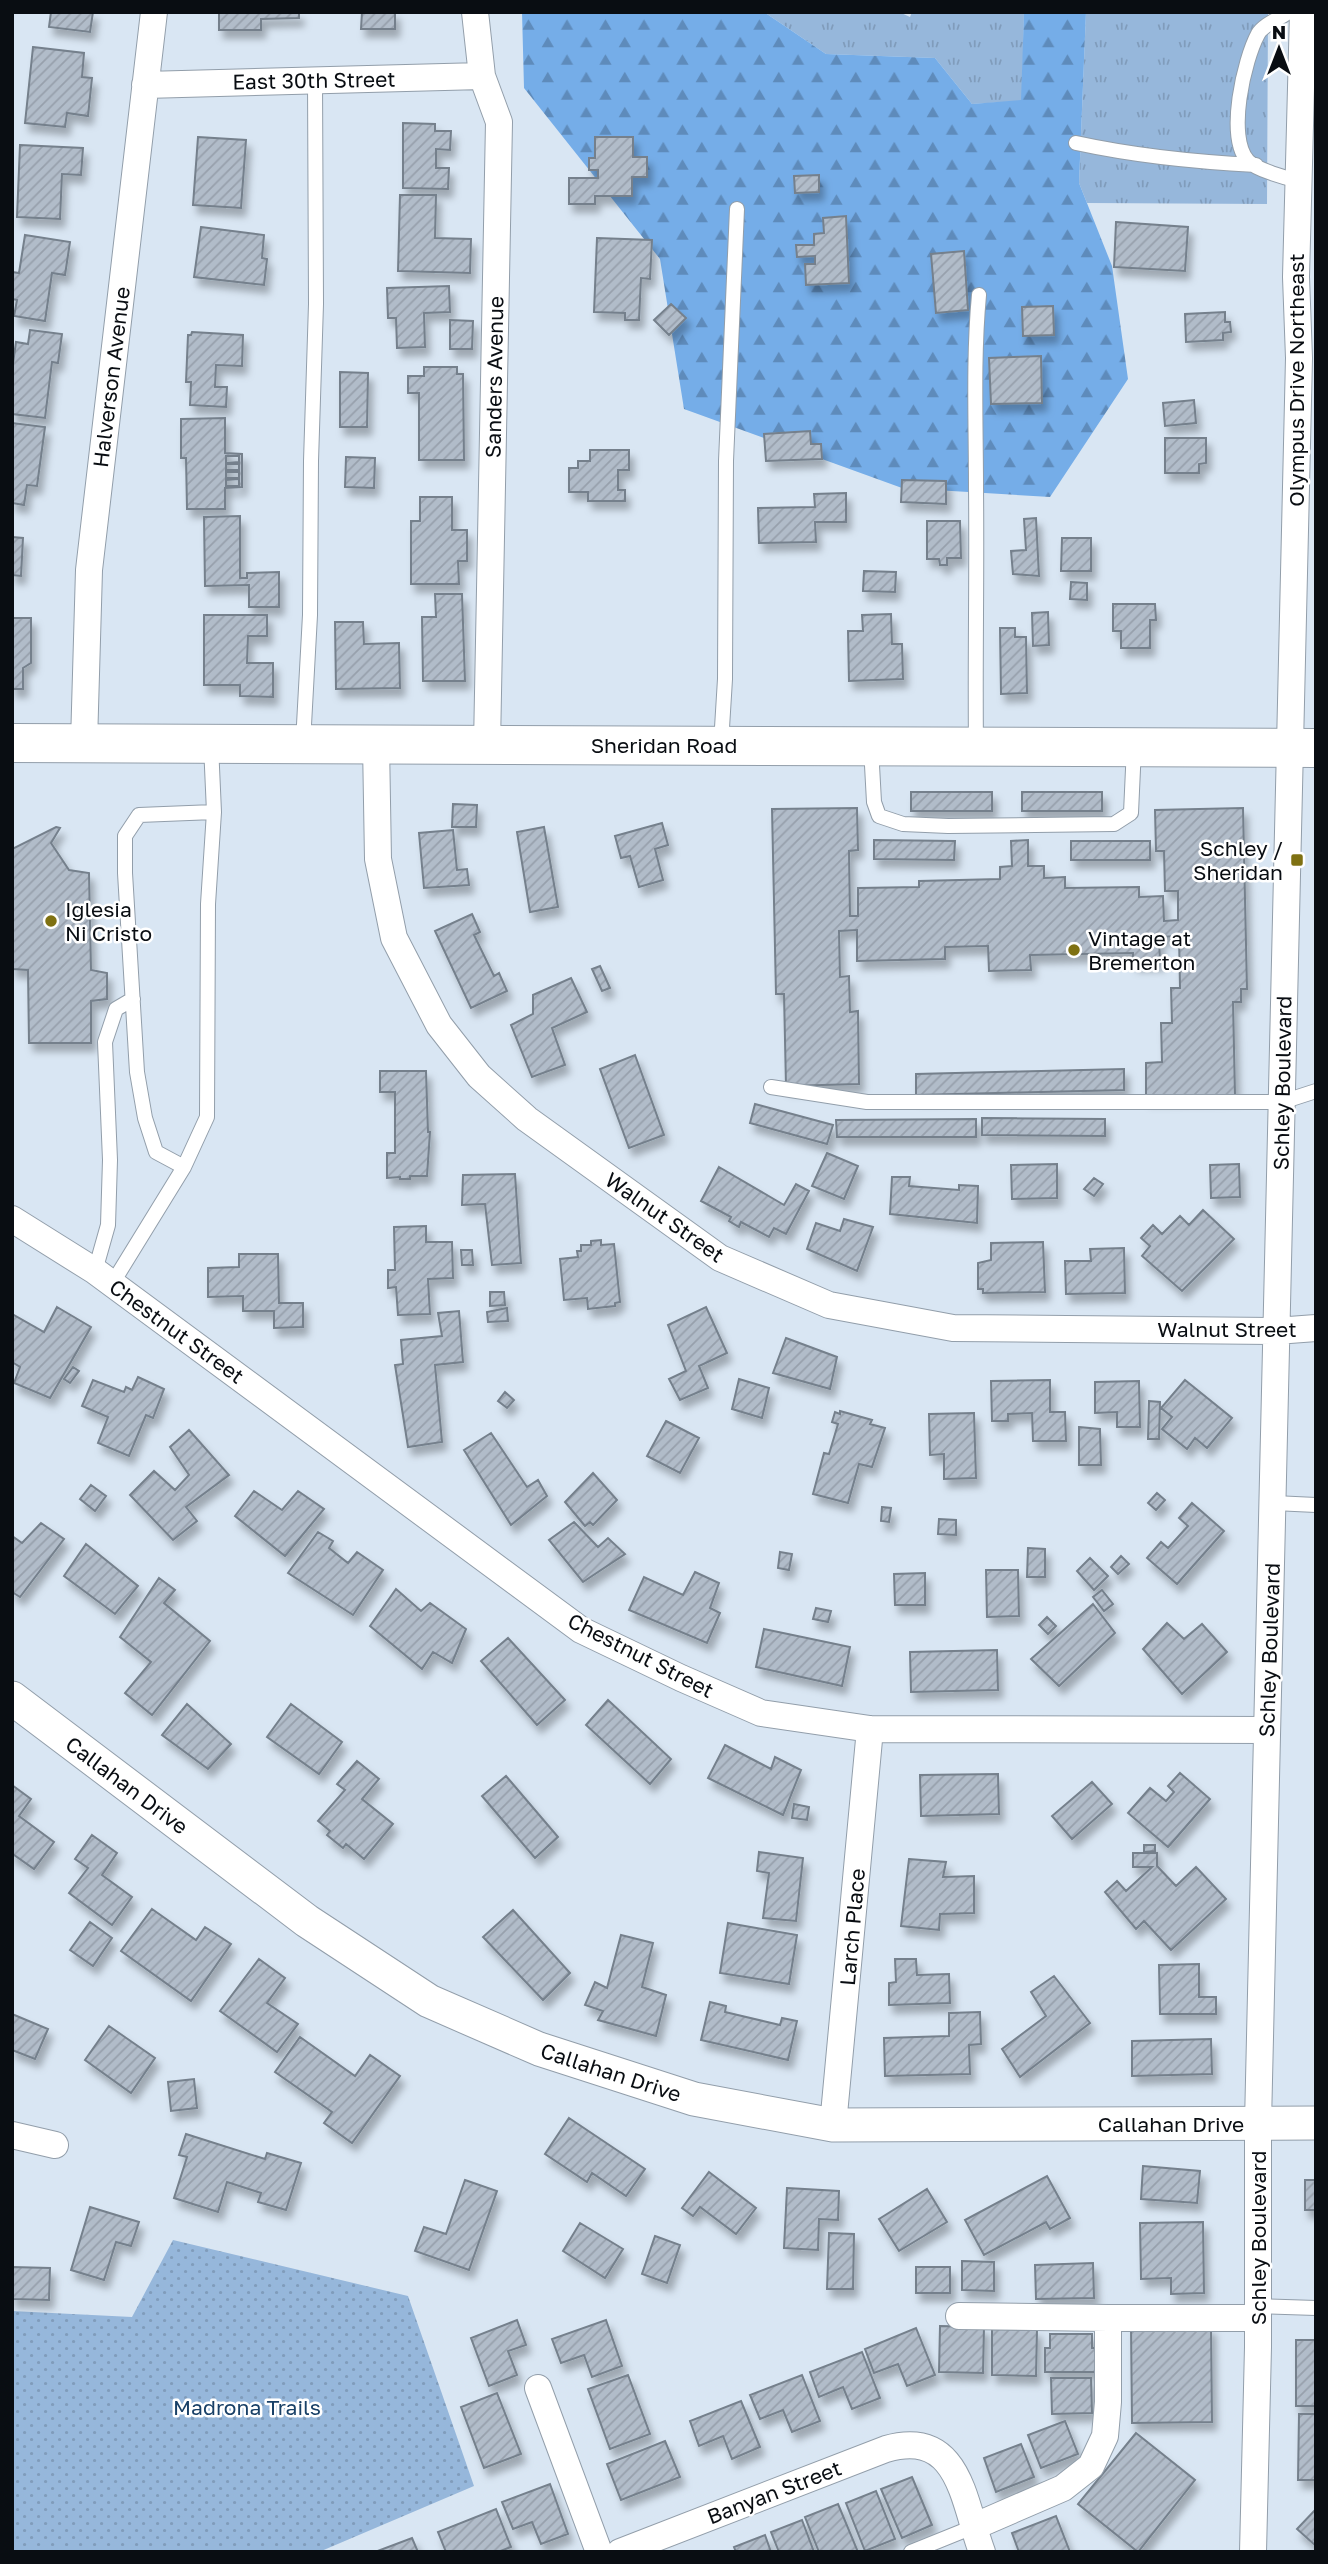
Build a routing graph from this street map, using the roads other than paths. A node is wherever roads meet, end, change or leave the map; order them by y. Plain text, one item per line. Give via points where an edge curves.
1 (154, 12) edge
2 (475, 12) edge
3 (1289, 12) edge
4 (1303, 12) edge
5 (482, 76) junction
6 (315, 79) junction
7 (145, 85) junction
8 (1076, 142) dead end
9 (1256, 165) junction
10 (1298, 181) junction
11 (737, 209) dead end
12 (979, 295) dead end
13 (1308, 353) edge
14 (12, 743) edge
15 (84, 743) junction
16 (211, 744) junction
17 (303, 744) junction
18 (376, 744) junction
19 (487, 745) junction
20 (721, 746) junction
21 (871, 746) junction
22 (976, 746) junction
23 (1135, 747) junction
24 (1303, 748) edge
25 (214, 812) junction
26 (133, 999) junction
27 (771, 1087) dead end
28 (1316, 1091) edge
29 (1282, 1102) junction
30 (184, 1167) junction
31 (12, 1219) edge
32 (104, 1277) junction
33 (1316, 1328) edge
34 (1276, 1331) junction
35 (1274, 1503) junction
36 (1316, 1505) edge
37 (12, 1698) edge
38 (870, 1729) junction
39 (1267, 1730) junction
40 (1258, 2123) junction
41 (1316, 2123) edge
42 (833, 2125) junction
43 (12, 2135) edge
44 (55, 2145) dead end
45 (1316, 2308) edge
46 (1258, 2312) junction
47 (959, 2315) dead end
48 (1108, 2318) junction
49 (538, 2388) dead end
50 (978, 2540) edge
51 (599, 2552) edge
52 (620, 2552) edge
53 (911, 2552) edge
54 (1253, 2552) edge

1 - 7 street, Halverson Avenue
2 - 5 street, Sanders Avenue
3 - 9 lane via 1259,32 1242,78 1237,136 1248,161
4 - 10 street, Olympus Drive Northeast
5 - 6 street, East 30th Street
5 - 19 street, Sanders Avenue via 499,122
6 - 7 street, East 30th Street
6 - 17 lane via 316,304
7 - 15 street, Halverson Avenue via 89,569
8 - 9 lane via 1170,159
9 - 10 lane
10 - 13 street, Olympus Drive Northeast via 1296,277
11 - 20 lane
12 - 22 lane via 974,394
13 - 24 street, Olympus Drive Northeast
14 - 15 main road, Sheridan Road
15 - 16 main road, Sheridan Road
16 - 17 main road, Sheridan Road
16 - 25 lane
17 - 18 main road, Sheridan Road
18 - 19 main road, Sheridan Road
18 - 34 street, Walnut Street via 378,859 394,939 439,1025 479,1076 527,1119 720,1258 829,1305 953,1328
19 - 20 main road, Sheridan Road
20 - 21 main road, Sheridan Road
21 - 22 main road, Sheridan Road
21 - 23 lane via 879,816 902,824 948,826 1114,824 1131,813
22 - 23 main road, Sheridan Road
23 - 24 main road, Sheridan Road
24 - 29 street, Schley Boulevard
25 - 26 lane via 139,815 125,836
25 - 30 lane via 208,904 207,1117
26 - 30 lane via 145,1118 156,1152
26 - 32 lane via 116,1009 105,1042 110,1160
27 - 29 lane via 867,1102
28 - 29 lane
29 - 34 street, Schley Boulevard
30 - 32 lane
31 - 32 street, Chestnut Street
32 - 38 street, Chestnut Street via 581,1630 761,1713
33 - 34 street, Walnut Street
34 - 35 street, Schley Boulevard
35 - 36 lane
35 - 39 street, Schley Boulevard
37 - 42 street, Callahan Drive via 307,1920 429,2001 539,2049 694,2099
38 - 39 street, Chestnut Street
38 - 42 street, Larch Place
39 - 40 street, Schley Boulevard
40 - 41 street, Callahan Drive
40 - 42 street, Callahan Drive
40 - 46 street, Schley Boulevard
43 - 44 street
45 - 46 lane
46 - 48 street
46 - 54 street, Schley Boulevard
47 - 48 street
48 - 50 street via 1105,2436 1091,2466
49 - 51 street
50 - 52 street, Banyan Street via 955,2472 945,2458 913,2444 886,2449
50 - 53 lane

